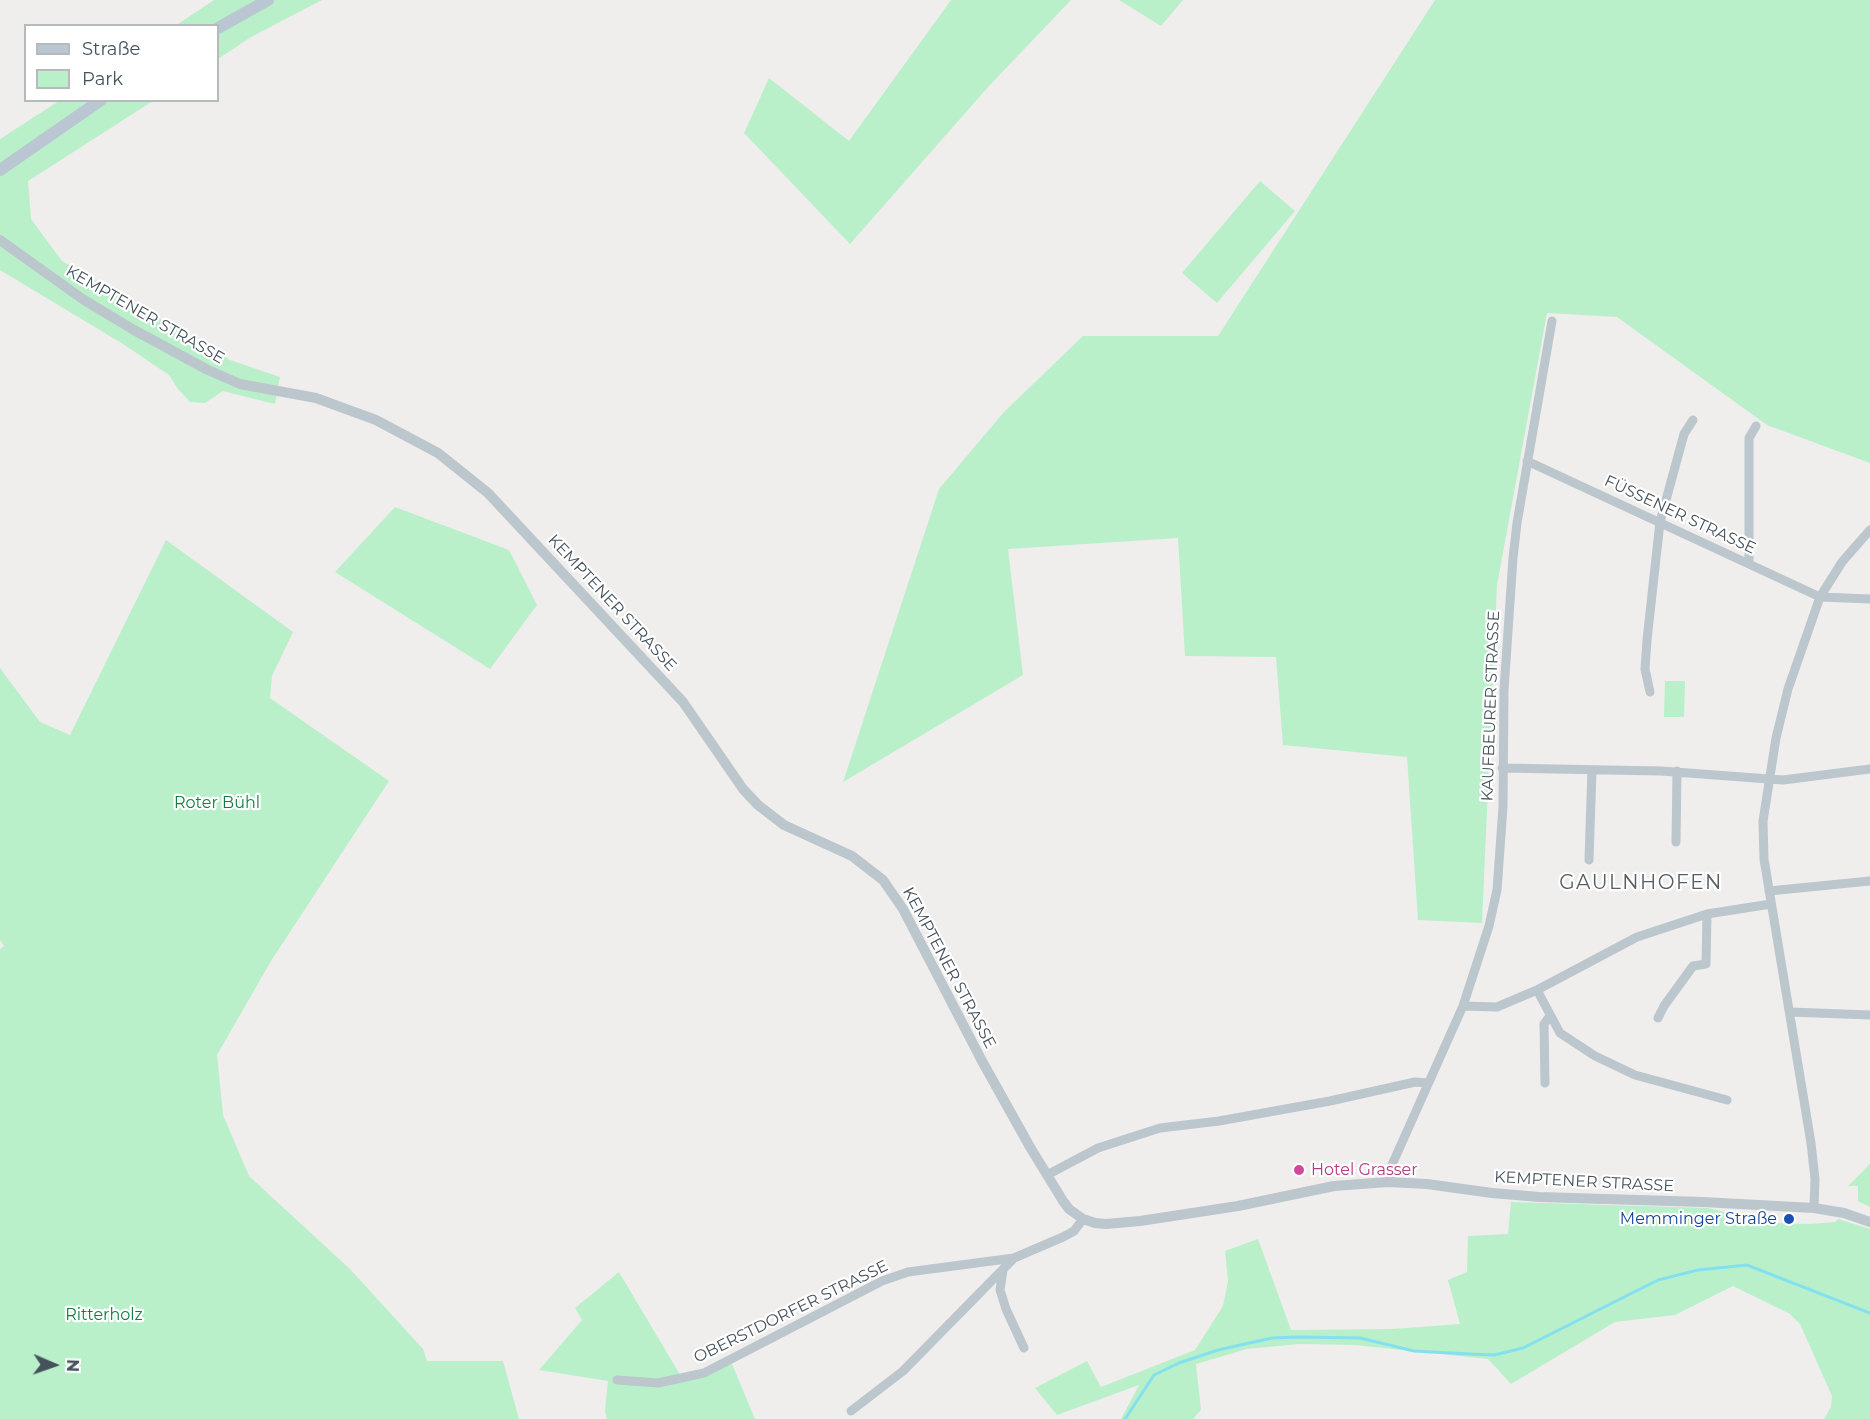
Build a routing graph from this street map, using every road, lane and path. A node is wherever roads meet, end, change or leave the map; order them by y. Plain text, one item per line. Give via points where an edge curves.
1 (268, 0) edge
2 (219, 27) edge
3 (98, 102) edge
4 (1, 170) edge
5 (0, 229) edge
6 (0, 240) edge
7 (19, 255) junction
8 (1552, 321) dead end
9 (1693, 420) dead end
10 (1756, 426) dead end
11 (1527, 461) junction
12 (1660, 522) junction
13 (1870, 530) edge
14 (1749, 563) junction
15 (1820, 597) junction
16 (1870, 599) edge
17 (1650, 692) dead end
18 (1502, 768) junction
19 (1870, 769) edge
20 (1592, 770) junction
21 (1677, 771) junction
22 (1768, 780) junction
23 (1676, 842) dead end
24 (1589, 860) dead end
25 (1870, 881) edge
26 (1769, 891) junction
27 (1772, 904) junction
28 (1707, 914) junction
29 (1537, 990) junction
30 (1463, 1006) junction
31 (1790, 1012) junction
32 (1870, 1015) edge
33 (1550, 1016) junction
34 (1658, 1018) dead end
35 (1428, 1083) junction
36 (1545, 1083) dead end
37 (1727, 1100) dead end
38 (1047, 1175) junction
39 (1388, 1182) junction
40 (1814, 1208) junction
41 (1083, 1219) junction
42 (1870, 1222) edge
43 (1014, 1258) junction
44 (1004, 1268) junction
45 (1024, 1348) dead end
46 (616, 1380) dead end
47 (851, 1411) dead end

1 - 2 main road
3 - 4 main road
5 - 7 street
6 - 7 street, KEMPTENER STRASSE
7 - 38 street, KEMPTENER STRASSE via 106,314 223,378 249,387 326,401 376,420 438,453 488,493 684,702 758,805 784,825 852,856 883,880 903,909
8 - 11 street, KAUFBEURER STRASSE
9 - 12 street via 1684,434
10 - 14 street via 1749,438
11 - 12 street, FÜSSENER STRASSE
11 - 18 street, KAUFBEURER STRASSE via 1513,558
12 - 14 street, FÜSSENER STRASSE
12 - 17 street via 1646,650
13 - 15 street via 1842,562
14 - 15 street, FÜSSENER STRASSE
15 - 16 street
15 - 22 street via 1788,689
18 - 20 street
18 - 30 street, KAUFBEURER STRASSE via 1497,890
19 - 22 street
20 - 21 street
20 - 24 street
21 - 22 street
21 - 23 street
22 - 26 street via 1763,821
25 - 26 street
26 - 27 street
27 - 28 street
27 - 31 street
28 - 29 street via 1637,937
28 - 34 street via 1706,964 1693,966
29 - 30 street via 1497,1007
29 - 33 street
30 - 35 street, KAUFBEURER STRASSE
31 - 32 street
31 - 40 street via 1811,1143
33 - 36 street via 1544,1024
33 - 37 street via 1560,1033 1613,1066 1635,1076
35 - 38 street via 1415,1082 1330,1101 1160,1128 1098,1148
35 - 39 street, KAUFBEURER STRASSE
38 - 41 street, KEMPTENER STRASSE via 1069,1209
39 - 40 street, KEMPTENER STRASSE via 1553,1198
39 - 41 street, KEMPTENER STRASSE via 1334,1186 1140,1221 1106,1224
40 - 42 street, KEMPTENER STRASSE
41 - 43 street via 1074,1231
43 - 44 street
43 - 46 street, OBERSTDORFER STRASSE via 908,1272 882,1281 704,1373 658,1383
44 - 45 street via 1000,1290
44 - 47 street via 903,1371

